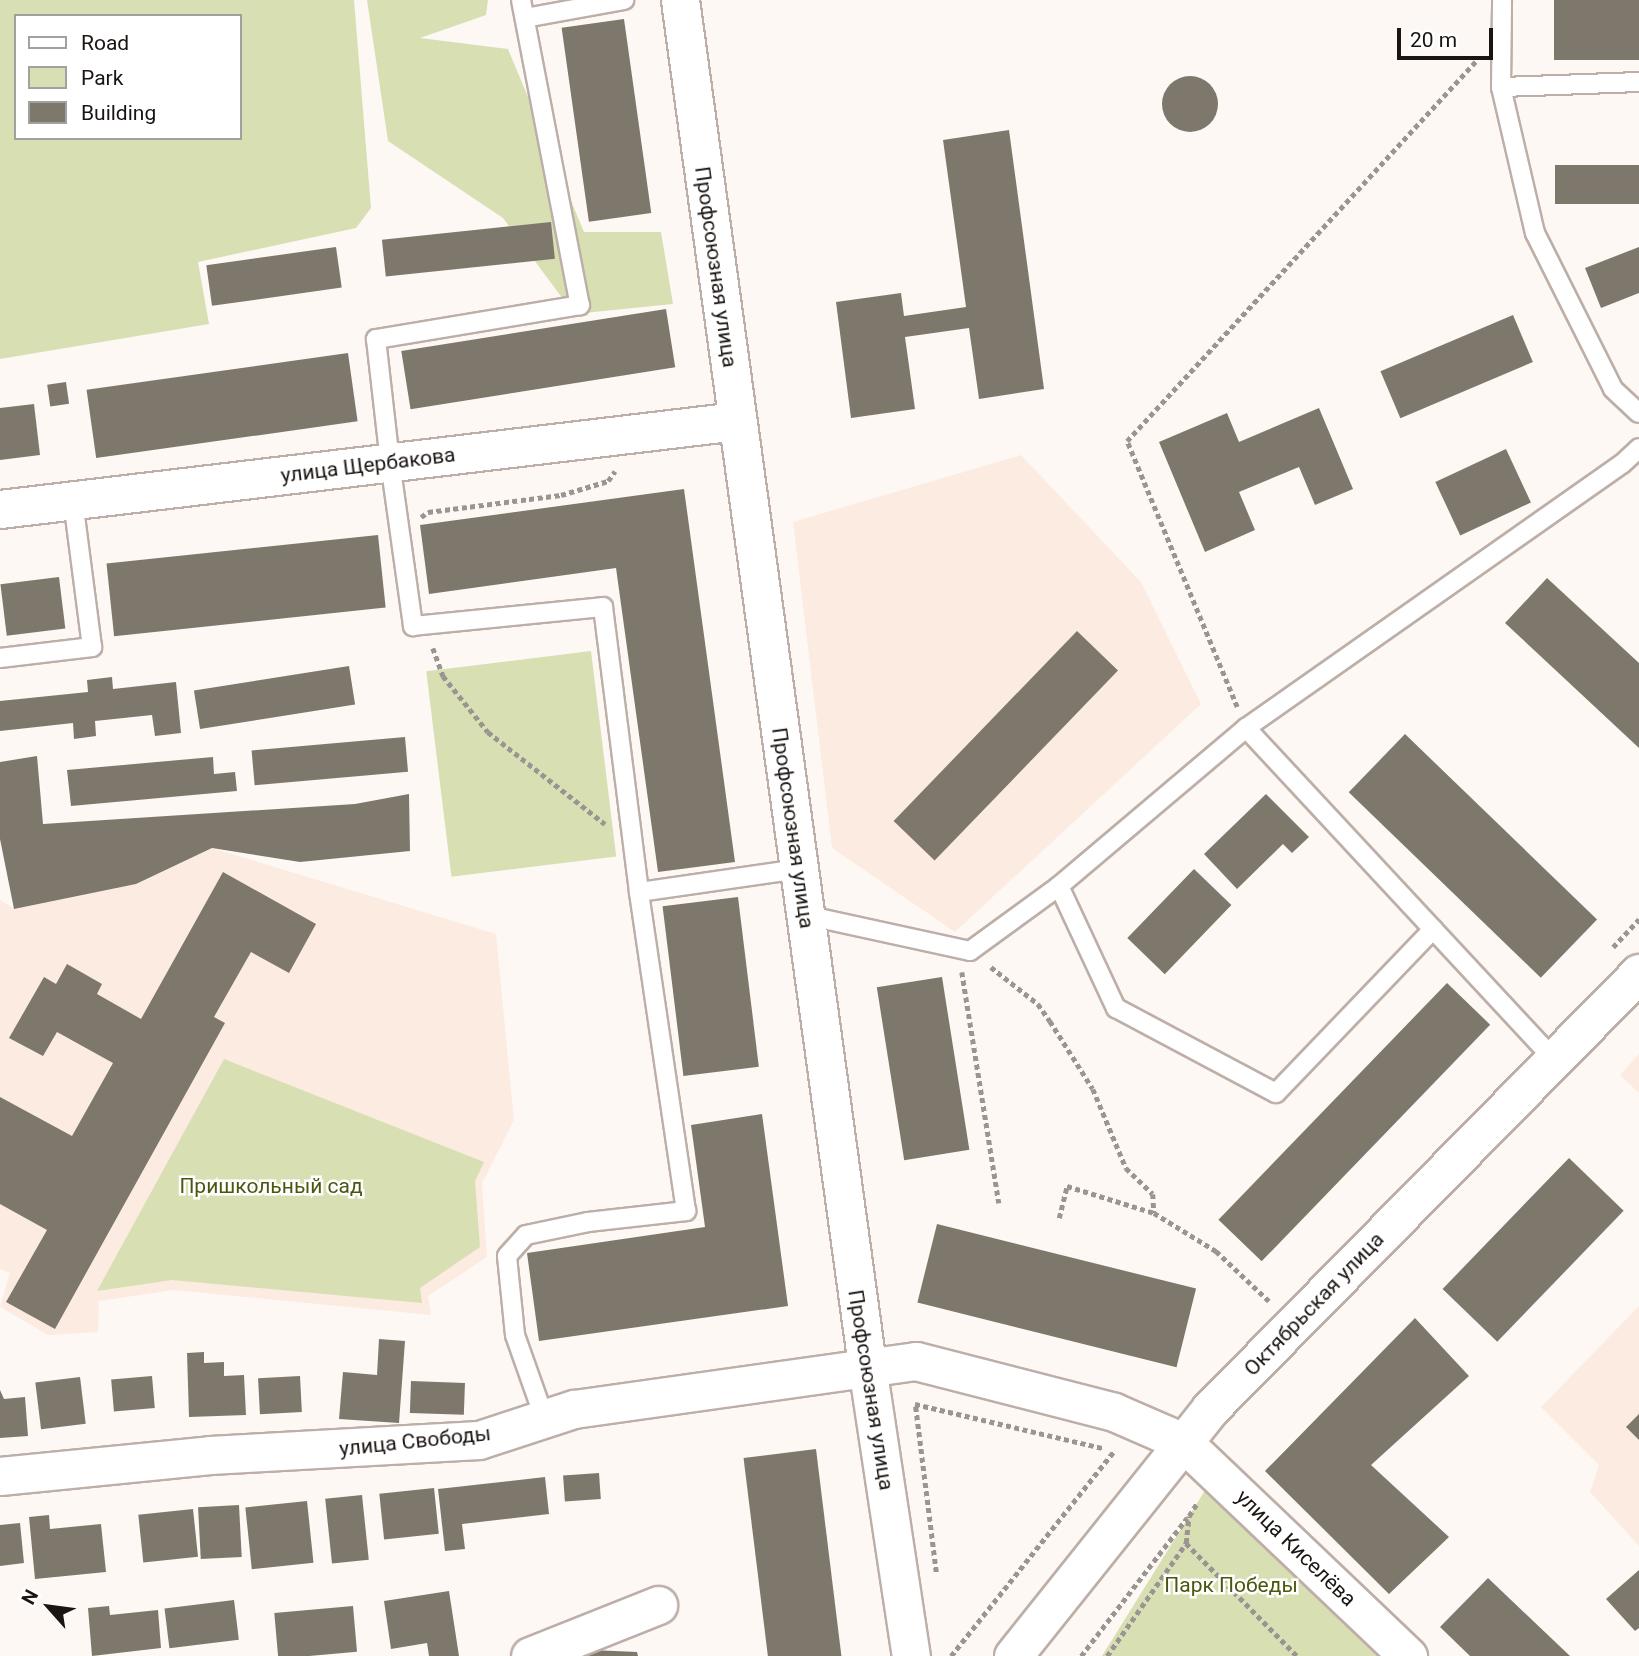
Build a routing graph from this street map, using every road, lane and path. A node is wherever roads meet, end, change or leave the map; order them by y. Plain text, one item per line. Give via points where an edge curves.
1 (521, 0) edge
2 (624, 0) edge
3 (680, 0) edge
4 (1502, 0) edge
5 (524, 18) junction
6 (1500, 34) junction
7 (1639, 82) edge
8 (1501, 87) junction
9 (1639, 413) edge
10 (737, 421) junction
11 (640, 433) junction
12 (1639, 448) edge
13 (390, 462) junction
14 (73, 500) junction
15 (0, 509) edge
16 (400, 532) junction
17 (425, 624) junction
18 (0, 658) edge
19 (1246, 728) junction
20 (634, 846) junction
21 (798, 869) junction
22 (1059, 886) junction
23 (639, 892) junction
24 (805, 915) junction
25 (1433, 929) junction
26 (965, 950) junction
27 (1639, 973) edge
28 (1554, 1059) junction
29 (999, 1203) dead end
30 (1154, 1213) junction
31 (1059, 1218) dead end
32 (1270, 1302) dead end
33 (867, 1366) junction
34 (544, 1417) junction
35 (1183, 1442) junction
36 (0, 1476) edge
37 (1189, 1517) dead end
38 (937, 1576) dead end
39 (658, 1605) dead end
40 (910, 1644) edge
41 (942, 1649) edge
42 (530, 1656) edge
43 (949, 1656) edge
44 (1013, 1656) edge
45 (1081, 1656) edge
46 (1107, 1656) edge
47 (1297, 1656) edge
48 (1408, 1656) edge

1 - 5 lane
2 - 5 lane
3 - 10 street, Профсоюзная улица
4 - 6 lane
5 - 13 lane via 580,305 376,339
6 - 8 lane
6 - 19 path via 1127,441
7 - 8 lane
8 - 9 lane via 1535,233 1613,389
10 - 11 street, улица Щербакова
10 - 21 street, Профсоюзная улица
11 - 13 street, улица Щербакова
11 - 16 path via 608,481 561,495 428,512
12 - 19 lane
13 - 14 street, улица Щербакова
13 - 16 lane
14 - 15 street, улица Щербакова
14 - 18 lane via 92,647
16 - 17 lane via 413,626
17 - 20 path via 443,676 488,732
17 - 20 lane via 603,607
19 - 22 lane
19 - 25 lane
20 - 23 lane
21 - 23 lane
21 - 24 street, Профсоюзная улица
22 - 25 lane via 1116,1008 1276,1093
22 - 26 lane
23 - 34 lane via 687,1212 588,1222 526,1235 506,1256 515,1335
24 - 26 lane
24 - 33 street, Профсоюзная улица
25 - 28 lane
26 - 29 path
26 - 30 path via 1038,1004 1093,1088 1126,1168 1153,1194
27 - 28 street, Октябрьская улица
28 - 35 street, Октябрьская улица
30 - 31 path via 1067,1186
30 - 32 path via 1216,1251
33 - 34 street, улица Свободы
33 - 35 street, улица Свободы via 916,1361 938,1365 1114,1412
33 - 40 street, Профсоюзная улица
34 - 36 street, улица Свободы via 479,1440 210,1455
35 - 44 street, Октябрьская улица
35 - 48 street, улица Киселёва
37 - 45 path
38 - 43 path via 915,1404 1117,1451
39 - 42 street
40 - 41 street
41 - 43 path
46 - 47 path via 1186,1544

